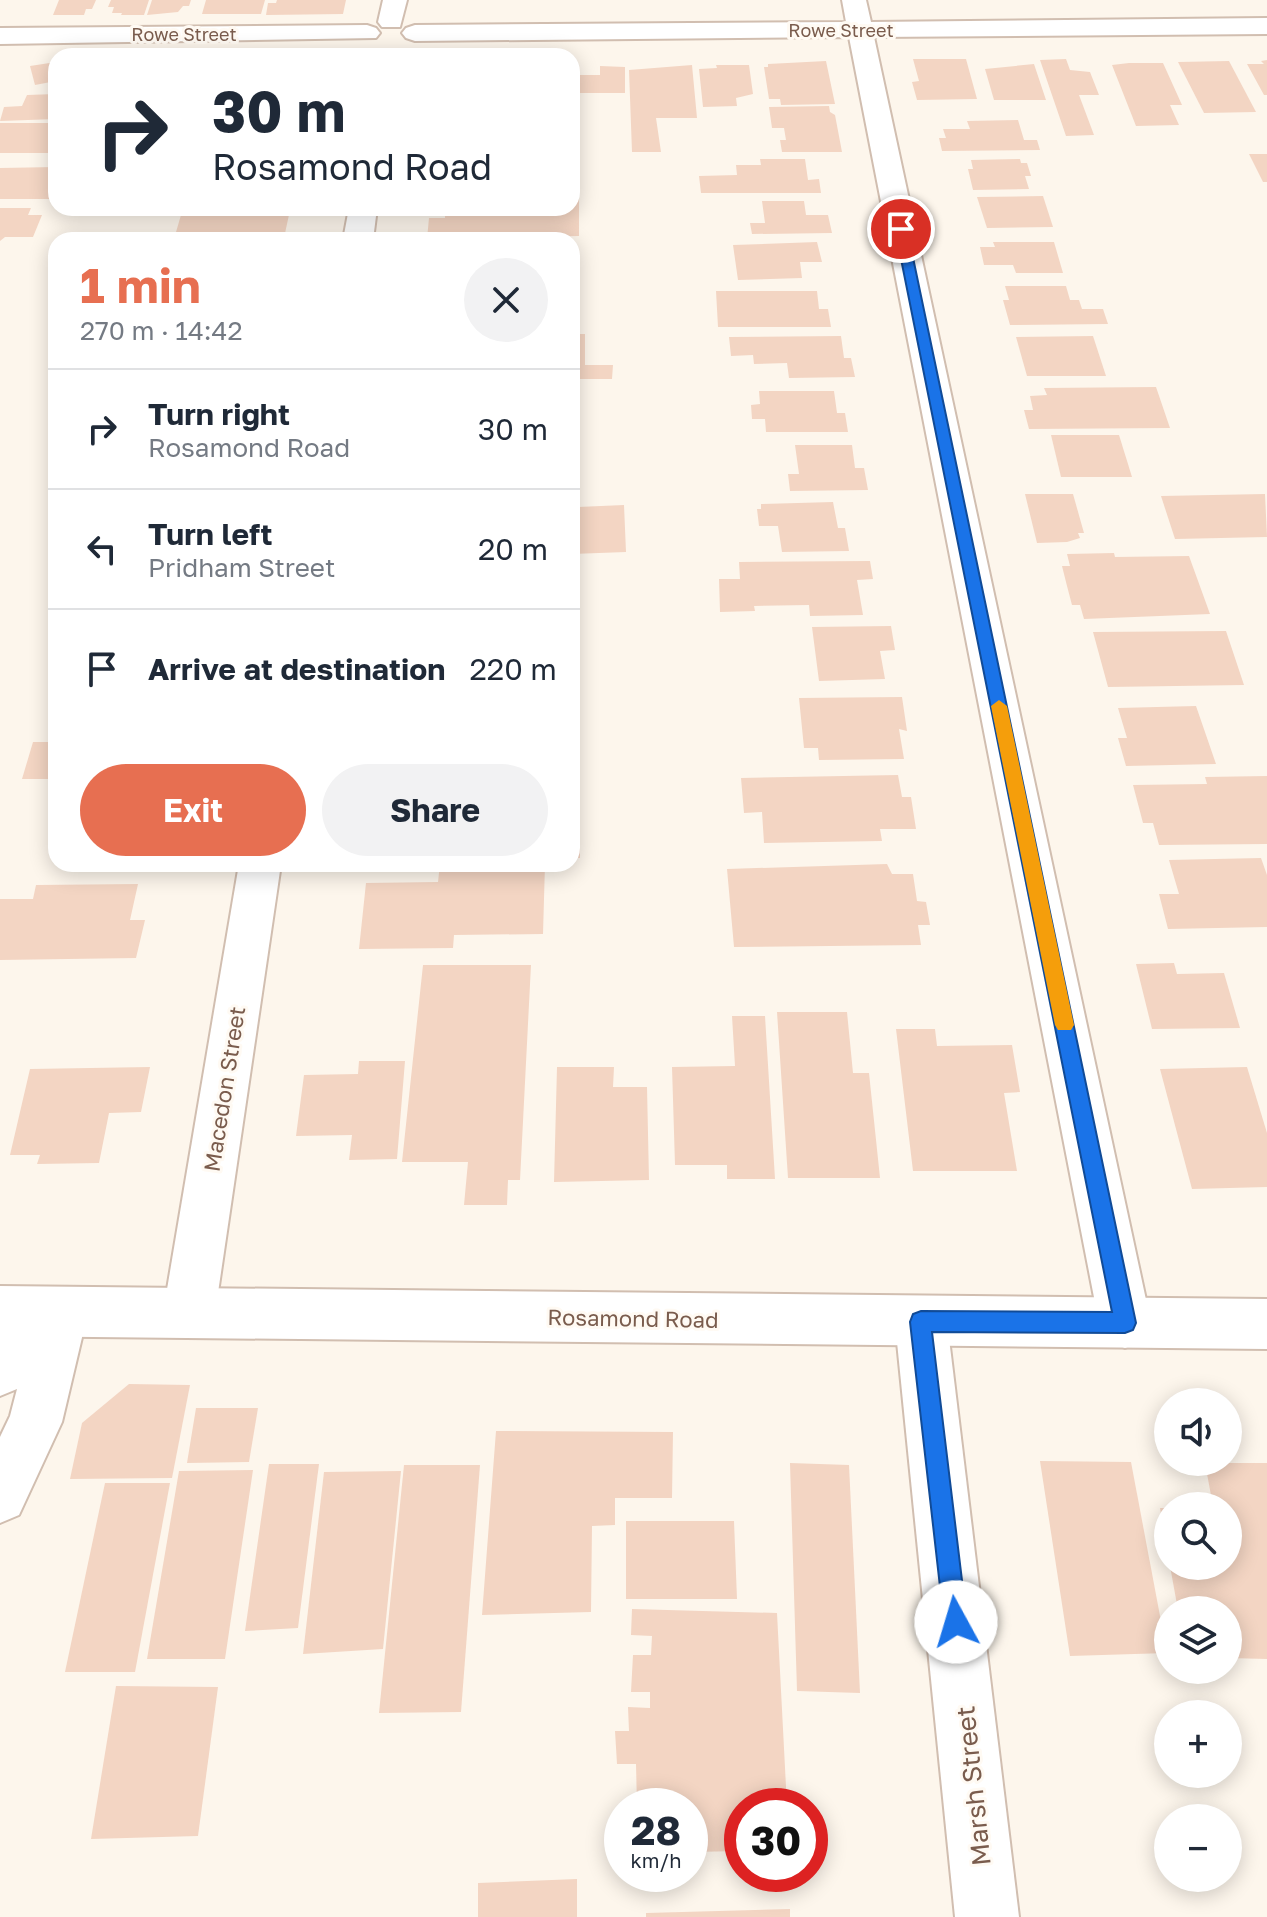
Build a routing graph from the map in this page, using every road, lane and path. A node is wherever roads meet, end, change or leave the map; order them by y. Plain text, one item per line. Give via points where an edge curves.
1 (857, 15) edge
2 (400, 18) edge
3 (1267, 26) edge
4 (0, 36) edge
5 (259, 872) edge
6 (25, 1312) edge
7 (189, 1313) junction
8 (921, 1322) junction
9 (1125, 1323) junction
10 (1267, 1324) edge
11 (0, 1370) edge
12 (0, 1496) edge
13 (987, 1917) edge

1 - 2 street, Rowe Street
1 - 3 street, Rowe Street
1 - 9 street
2 - 4 street, Rowe Street via 367,33
5 - 7 street, Macedon Street
6 - 7 street, Rosamond Road
6 - 11 street
6 - 12 street via 35,1422
7 - 8 street, Rosamond Road
8 - 9 street, Rosamond Road
8 - 13 street, Marsh Street
9 - 10 street, Rosamond Road

